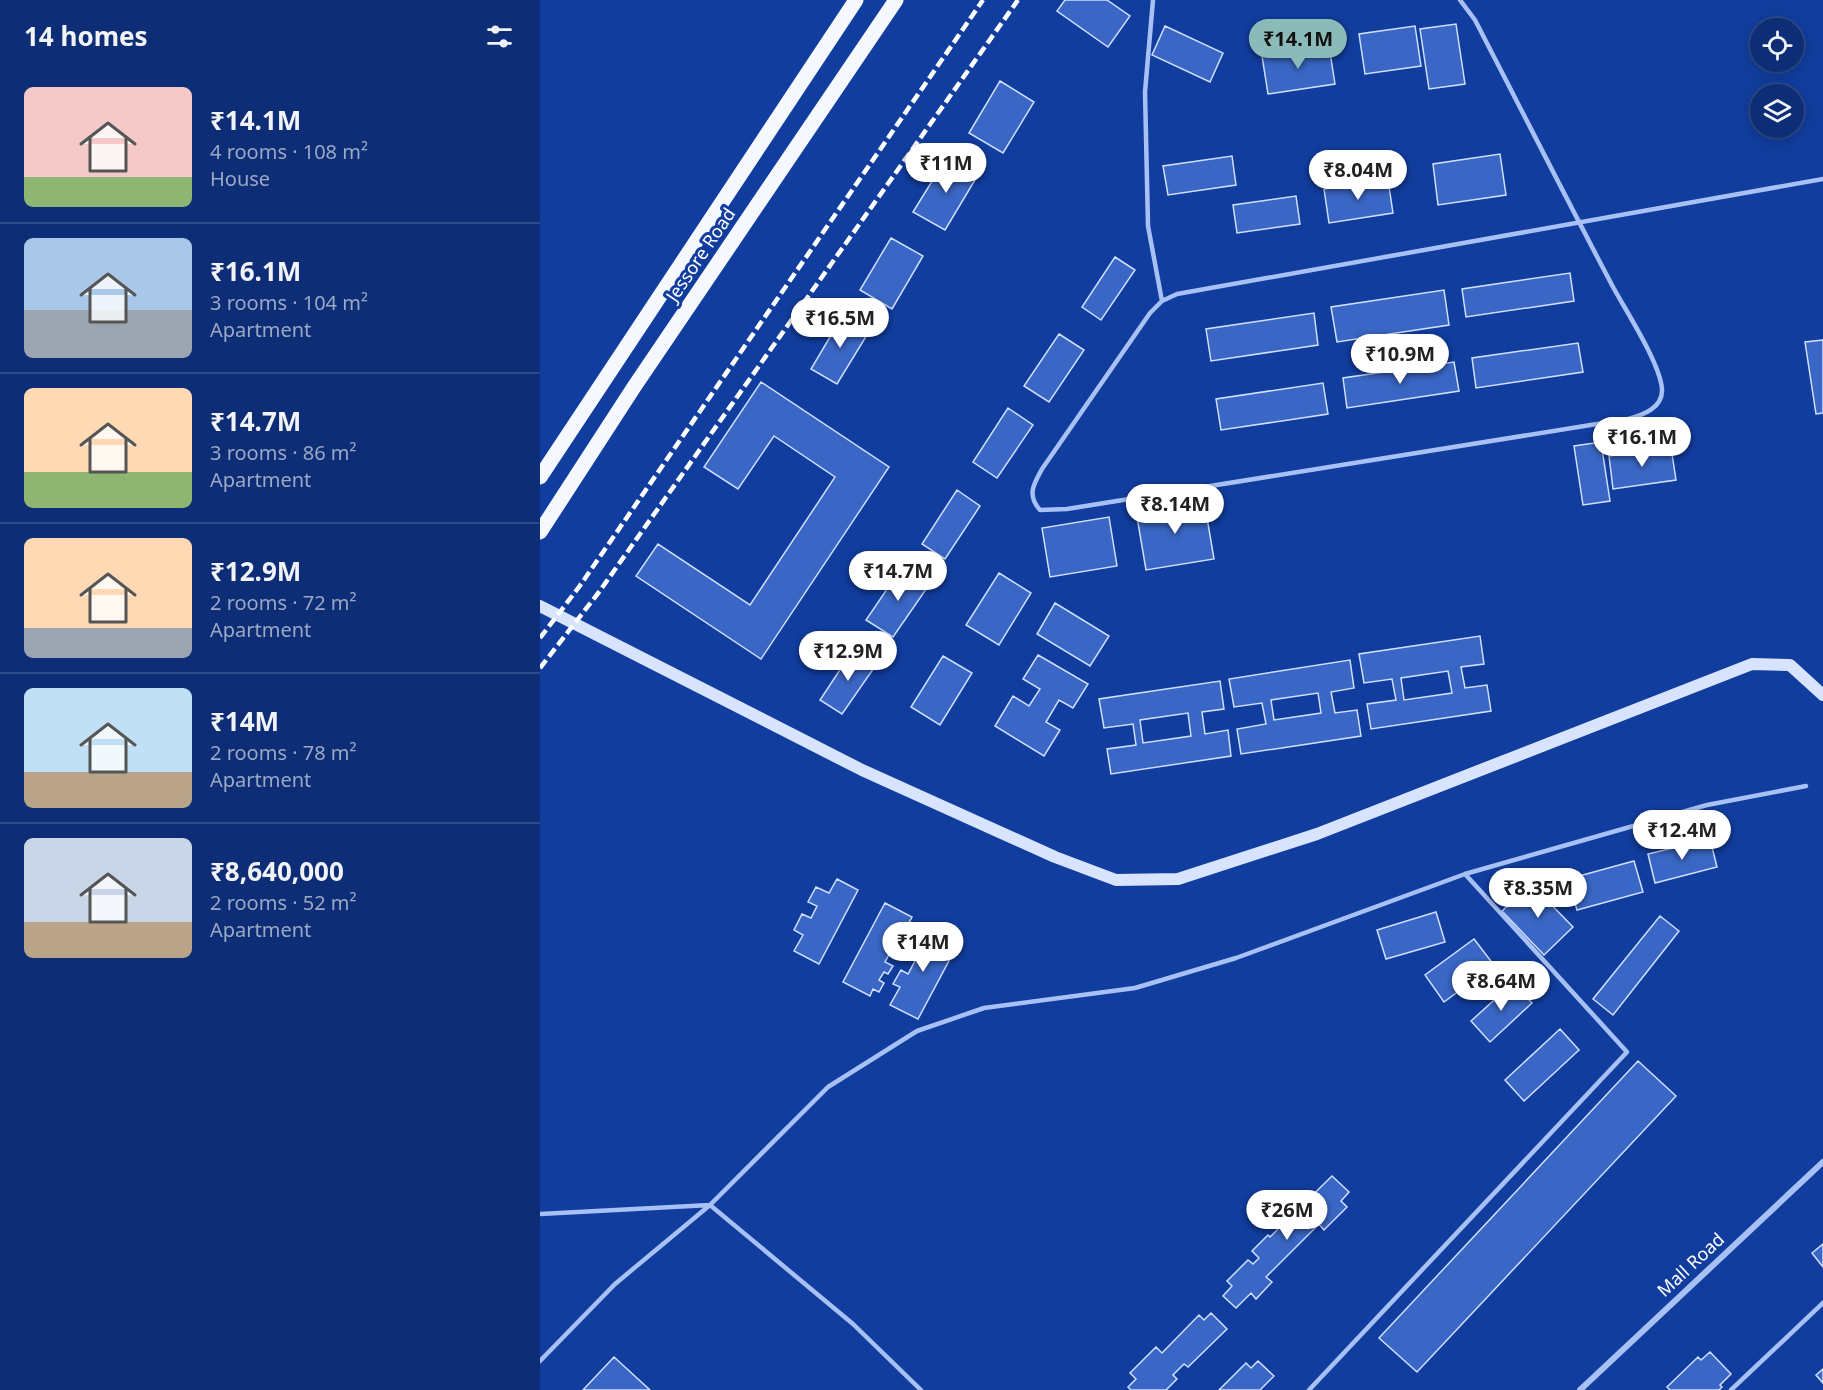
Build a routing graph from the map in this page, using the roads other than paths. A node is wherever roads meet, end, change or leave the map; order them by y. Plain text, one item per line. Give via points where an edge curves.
1 (856, 0) edge
2 (896, 0) edge
3 (1153, 0) edge
4 (1460, 0) edge
5 (1823, 179) edge
6 (1578, 221) junction
7 (1162, 301) junction
8 (540, 477) edge
9 (540, 532) edge
10 (540, 606) edge
11 (1823, 695) edge
12 (1806, 786) dead end
13 (1465, 874) junction
14 (1823, 1162) edge
15 (710, 1205) junction
16 (540, 1214) edge
17 (1823, 1303) edge
18 (540, 1361) edge
19 (921, 1390) edge
20 (1309, 1390) edge
21 (1580, 1390) edge
22 (1731, 1390) edge

1 - 8 main road, Jessore Road
2 - 9 main road, Jessore Road
3 - 7 lane via 1145,92 1148,226
4 - 6 lane via 1475,20
5 - 6 lane
6 - 7 lane via 1178,294
6 - 7 lane via 1660,377 1662,391 1648,414 1079,507 1040,510 1031,489 1041,469
10 - 11 street via 862,770 1055,857 1116,880 1178,879 1317,834 1752,664 1790,665
12 - 13 lane via 1707,805
13 - 15 lane via 1236,958 1135,988 984,1008 916,1031 828,1087
13 - 20 lane via 1628,1052
14 - 21 street, Mall Road
15 - 16 lane
15 - 18 lane via 615,1284
15 - 19 lane via 853,1324
17 - 22 lane

